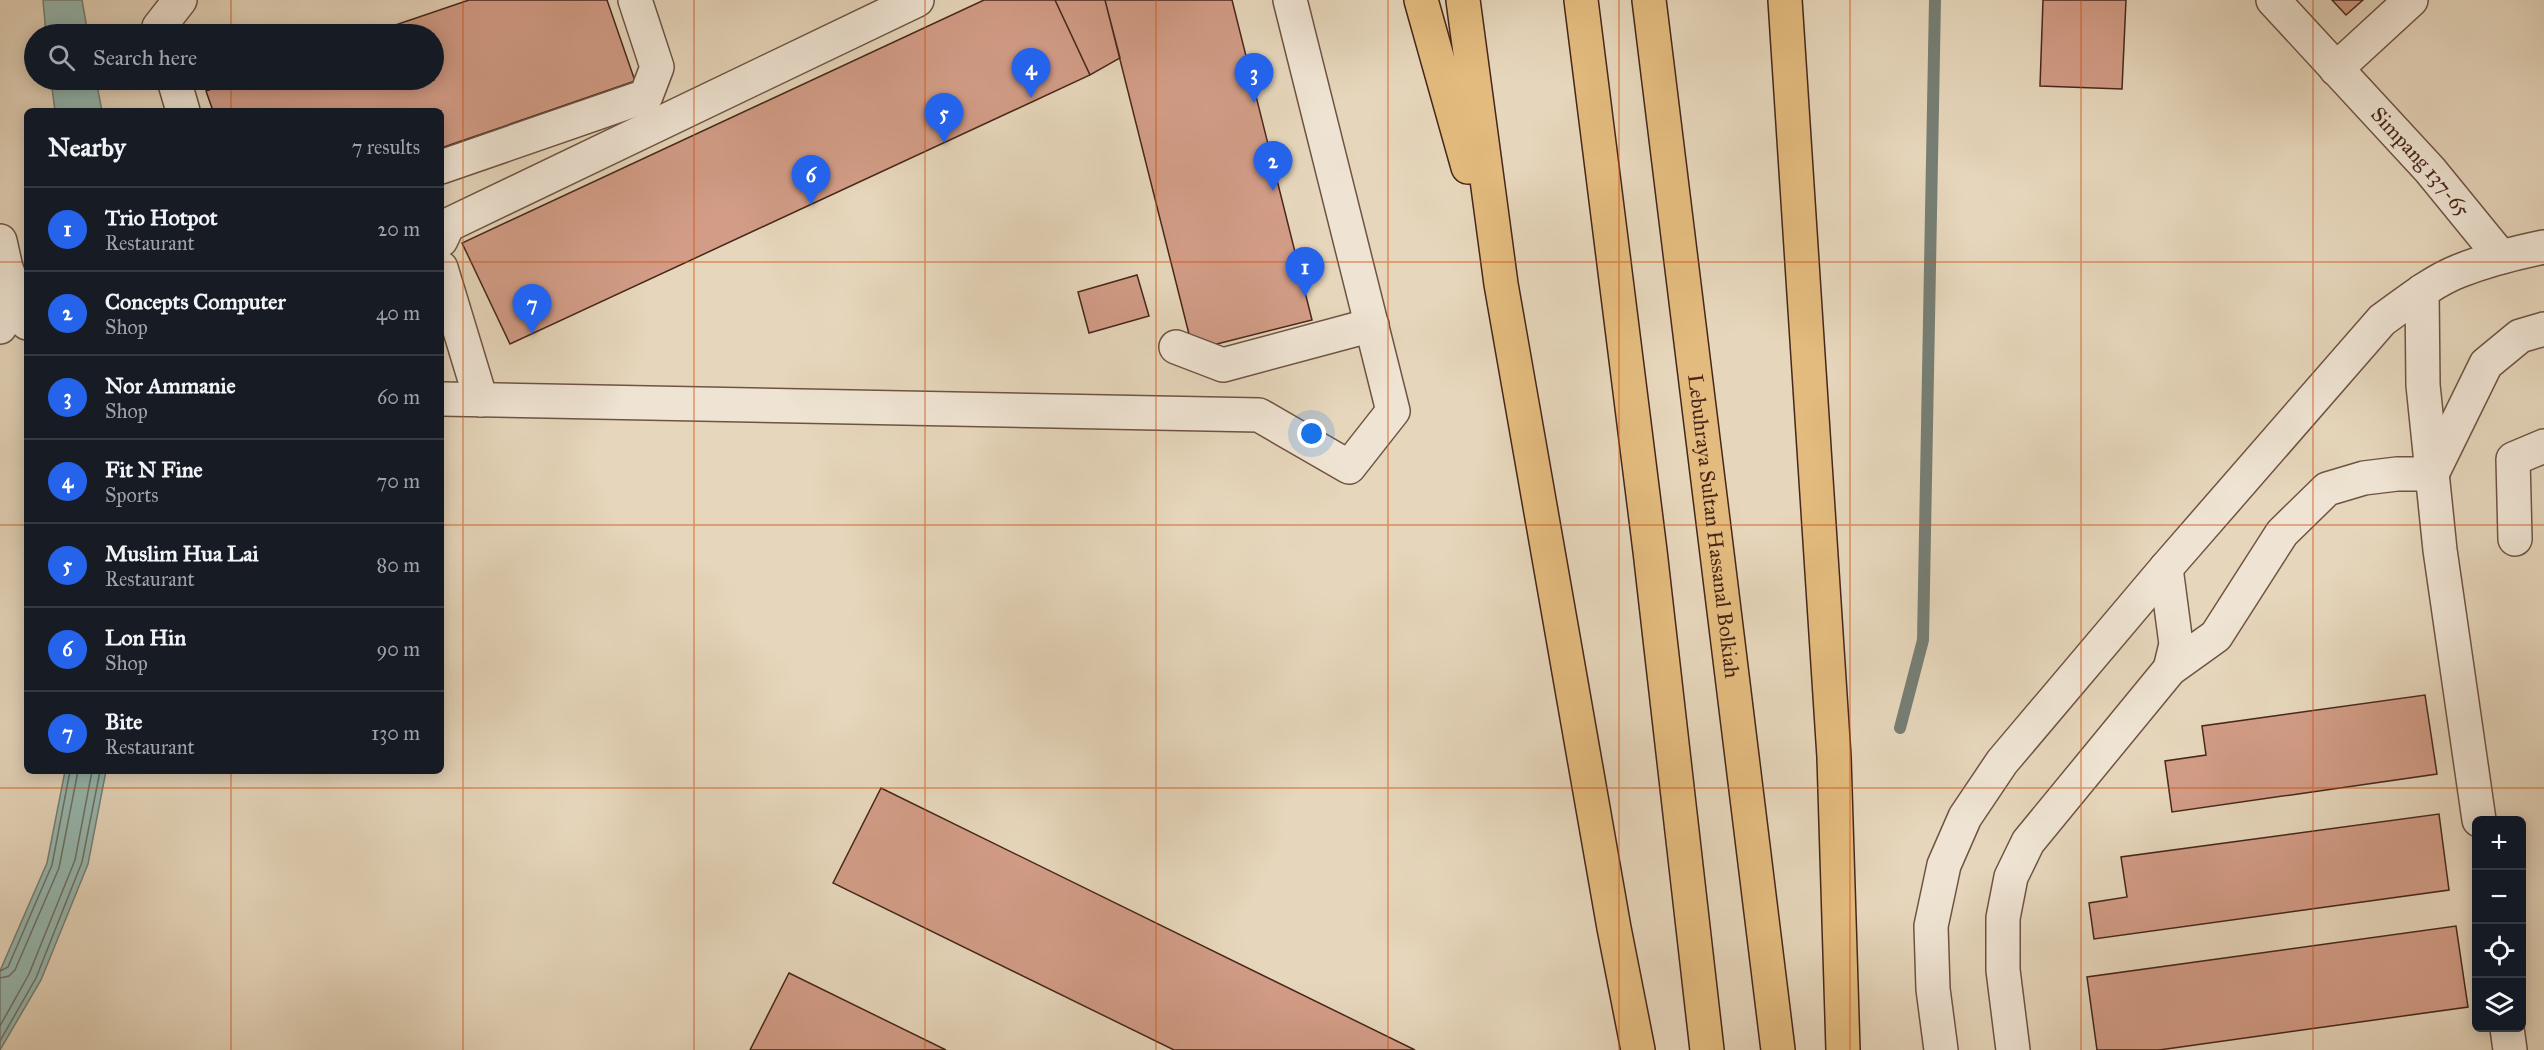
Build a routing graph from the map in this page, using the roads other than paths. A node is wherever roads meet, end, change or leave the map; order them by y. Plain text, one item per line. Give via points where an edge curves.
1 (180, 0) edge
2 (635, 0) edge
3 (918, 0) edge
4 (1290, 0) edge
5 (1422, 0) edge
6 (1463, 0) edge
7 (1581, 0) edge
8 (1649, 0) edge
9 (1785, 0) edge
10 (1808, 0) edge
11 (2273, 0) edge
12 (2411, 0) edge
13 (161, 24) edge
14 (2336, 69) junction
15 (177, 90) edge
16 (182, 108) edge
17 (1794, 137) junction
18 (444, 166) edge
19 (444, 234) edge
20 (2544, 247) edge
21 (2501, 257) junction
22 (10, 278) edge
23 (444, 278) edge
24 (1501, 284) junction
25 (2422, 291) junction
26 (1372, 326) junction
27 (0, 327) edge
28 (2544, 329) edge
29 (1176, 346) dead end
30 (444, 399) edge
31 (481, 400) junction
32 (2544, 446) edge
33 (2432, 474) junction
34 (2515, 539) dead end
35 (2166, 568) junction
36 (2170, 669) junction
37 (2478, 816) edge
38 (2508, 1032) edge
39 (1638, 1050) edge
40 (1707, 1050) edge
41 (1778, 1050) edge
42 (1844, 1050) edge
43 (1941, 1050) edge
44 (2013, 1050) edge
45 (2510, 1050) edge

1 - 13 street
2 - 18 street via 657,67 646,96
3 - 19 street via 448,225
4 - 26 street
5 - 24 highway
6 - 24 highway
7 - 40 highway via 1649,540
8 - 41 highway, Lebuhraya Sultan Hassanal Bolkiah
9 - 17 highway
10 - 17 highway
11 - 14 street, Simpang 137-65
12 - 14 street
14 - 21 street, Simpang 137-65 via 2430,170
15 - 16 street
17 - 42 highway via 1833,757
20 - 21 street
21 - 25 street via 2458,271
22 - 27 street
23 - 31 street
24 - 39 highway
25 - 33 street via 2423,385
25 - 35 street via 2382,320
26 - 29 street via 1223,365
26 - 31 street via 1393,411 1349,466 1259,415
28 - 33 street via 2520,336 2486,364
30 - 31 street
32 - 34 street via 2513,459
33 - 36 street via 2364,478 2327,489 2282,532 2216,636
33 - 37 street
35 - 36 street via 2176,644
35 - 43 street via 2002,762 1965,817 1944,865 1930,926
36 - 44 street via 2028,842 2011,877 2002,918 2003,970
38 - 45 street

